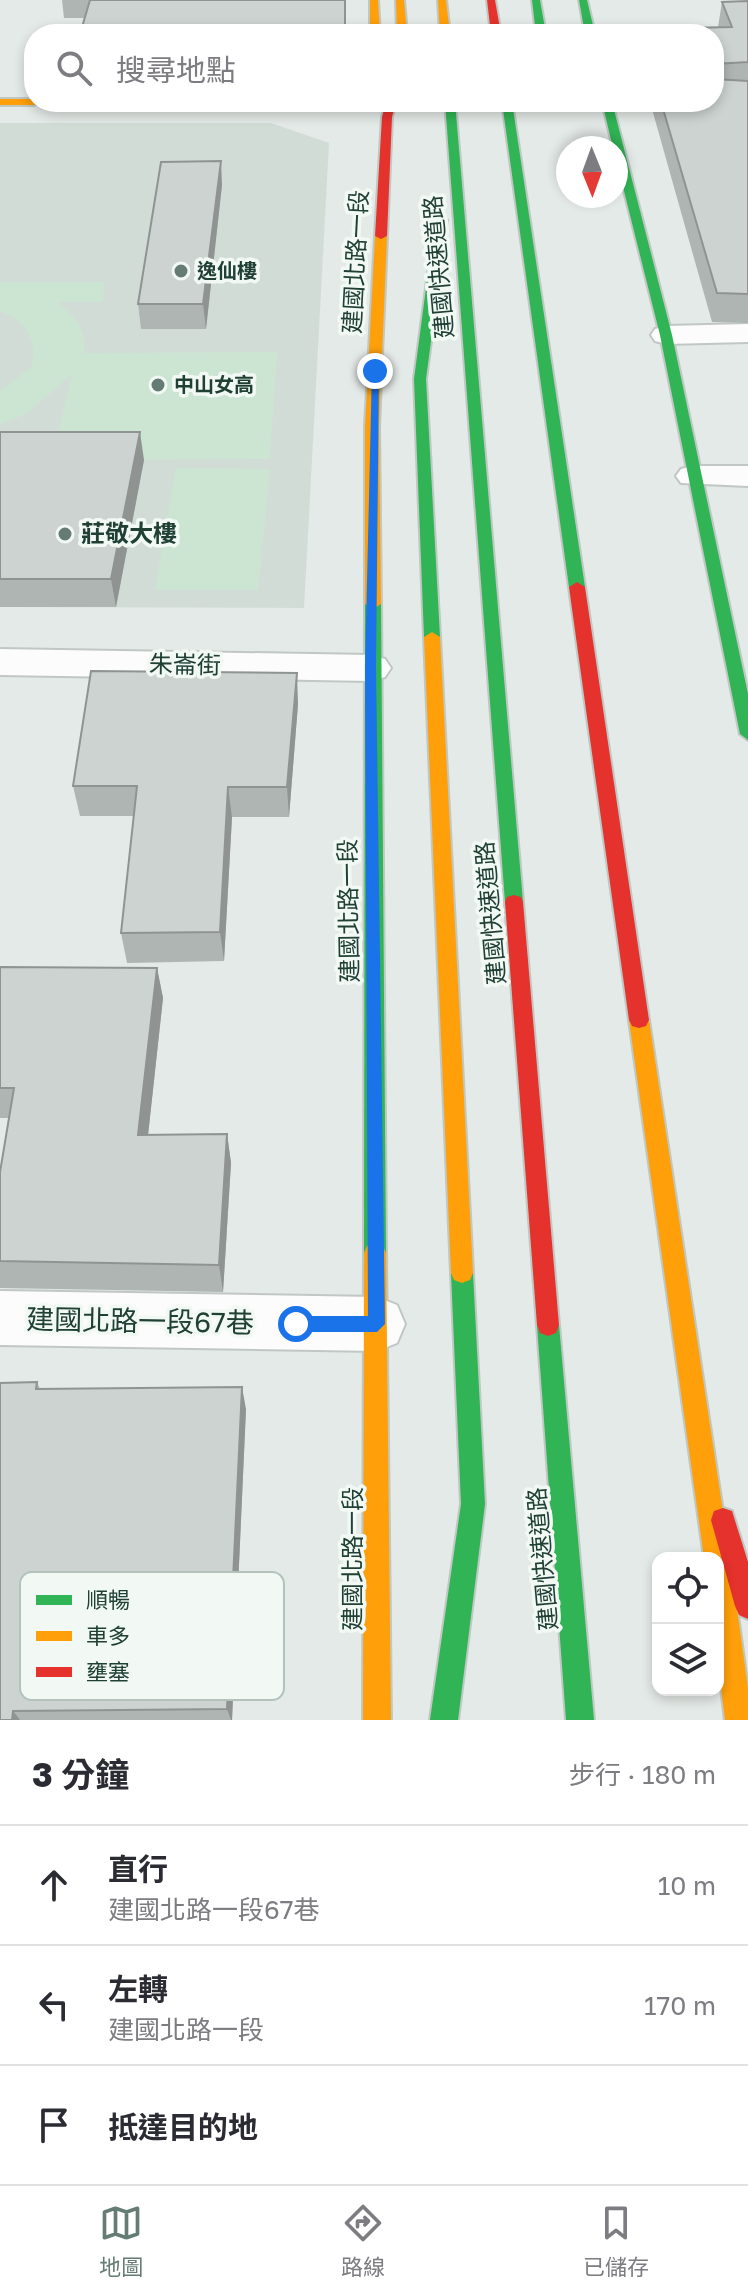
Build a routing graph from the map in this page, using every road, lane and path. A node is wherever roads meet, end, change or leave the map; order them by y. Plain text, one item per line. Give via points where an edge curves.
1 (374, 0) edge
2 (400, 0) edge
3 (442, 0) edge
4 (491, 0) edge
5 (536, 0) edge
6 (583, 0) edge
7 (375, 24) edge
8 (401, 24) edge
9 (444, 24) edge
10 (495, 24) edge
11 (540, 24) edge
12 (588, 24) edge
13 (0, 91) edge
14 (24, 91) edge
15 (0, 102) edge
16 (24, 102) edge
17 (388, 112) edge
18 (451, 112) edge
19 (508, 112) edge
20 (610, 112) edge
21 (453, 135) junction
22 (748, 333) edge
23 (666, 335) junction
24 (693, 476) junction
25 (748, 476) edge
26 (0, 662) edge
27 (371, 668) junction
28 (746, 714) edge
29 (0, 1318) edge
30 (377, 1324) junction
31 (702, 1448) junction
32 (716, 1552) edge
33 (748, 1606) edge
34 (724, 1610) edge
35 (377, 1720) edge
36 (444, 1720) edge
37 (580, 1720) edge
38 (739, 1720) edge

1 - 7 main road
2 - 8 main road
3 - 9 main road
4 - 10 main road
5 - 11 main road
6 - 12 main road
13 - 14 main road
15 - 16 main road
17 - 27 main road, 建國北路一段 via 372,427
18 - 21 main road, 建國快速道路
19 - 31 main road
20 - 23 main road
21 - 36 main road via 420,379 473,1504
21 - 37 main road, 建國快速道路
22 - 23 street
23 - 24 main road
24 - 25 street
24 - 28 main road
26 - 27 street, 朱崙街
27 - 30 main road, 建國北路一段
29 - 30 street, 建國北路一段67巷
30 - 35 main road, 建國北路一段
31 - 32 main road
31 - 33 main road
34 - 38 main road

